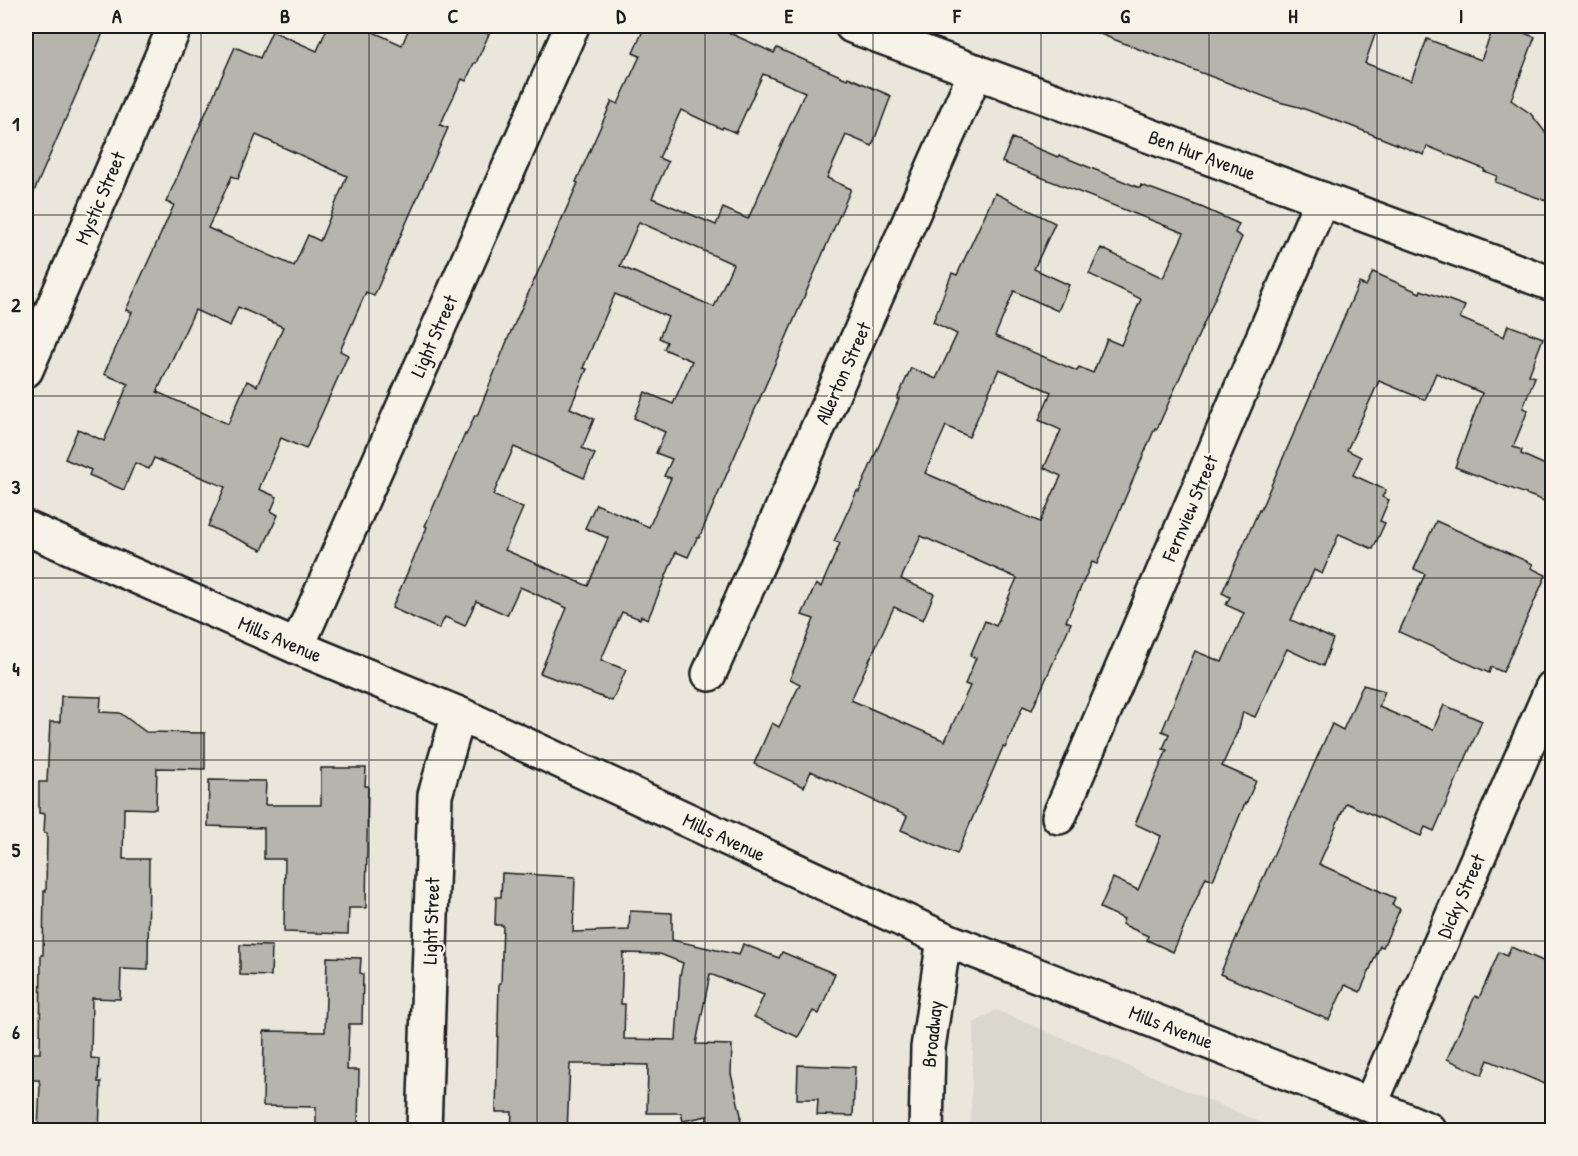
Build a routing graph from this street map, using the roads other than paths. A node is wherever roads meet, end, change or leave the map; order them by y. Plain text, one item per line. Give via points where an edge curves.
1 (175, 26) edge
2 (572, 26) edge
3 (852, 26) edge
4 (976, 71) junction
5 (1322, 199) junction
6 (1552, 284) edge
7 (26, 370) edge
8 (26, 528) edge
9 (297, 647) junction
10 (709, 674) dead end
11 (1552, 688) edge
12 (459, 714) junction
13 (1059, 817) dead end
14 (944, 939) junction
15 (1370, 1105) junction
16 (424, 1131) edge
17 (926, 1131) edge
18 (1429, 1131) edge

1 - 7 street, Mystic Street
2 - 9 street, Light Street
3 - 4 street, Ben Hur Avenue
4 - 5 street, Ben Hur Avenue
4 - 10 street, Allerton Street
5 - 6 street, Ben Hur Avenue
5 - 13 street, Fernview Street
8 - 9 street, Mills Avenue
9 - 12 street, Mills Avenue
11 - 15 street, Dicky Street
12 - 14 street, Mills Avenue
12 - 16 street, Light Street via 435,795
14 - 15 street, Mills Avenue
14 - 17 street, Broadway via 928,1048
15 - 18 street, Mills Avenue

